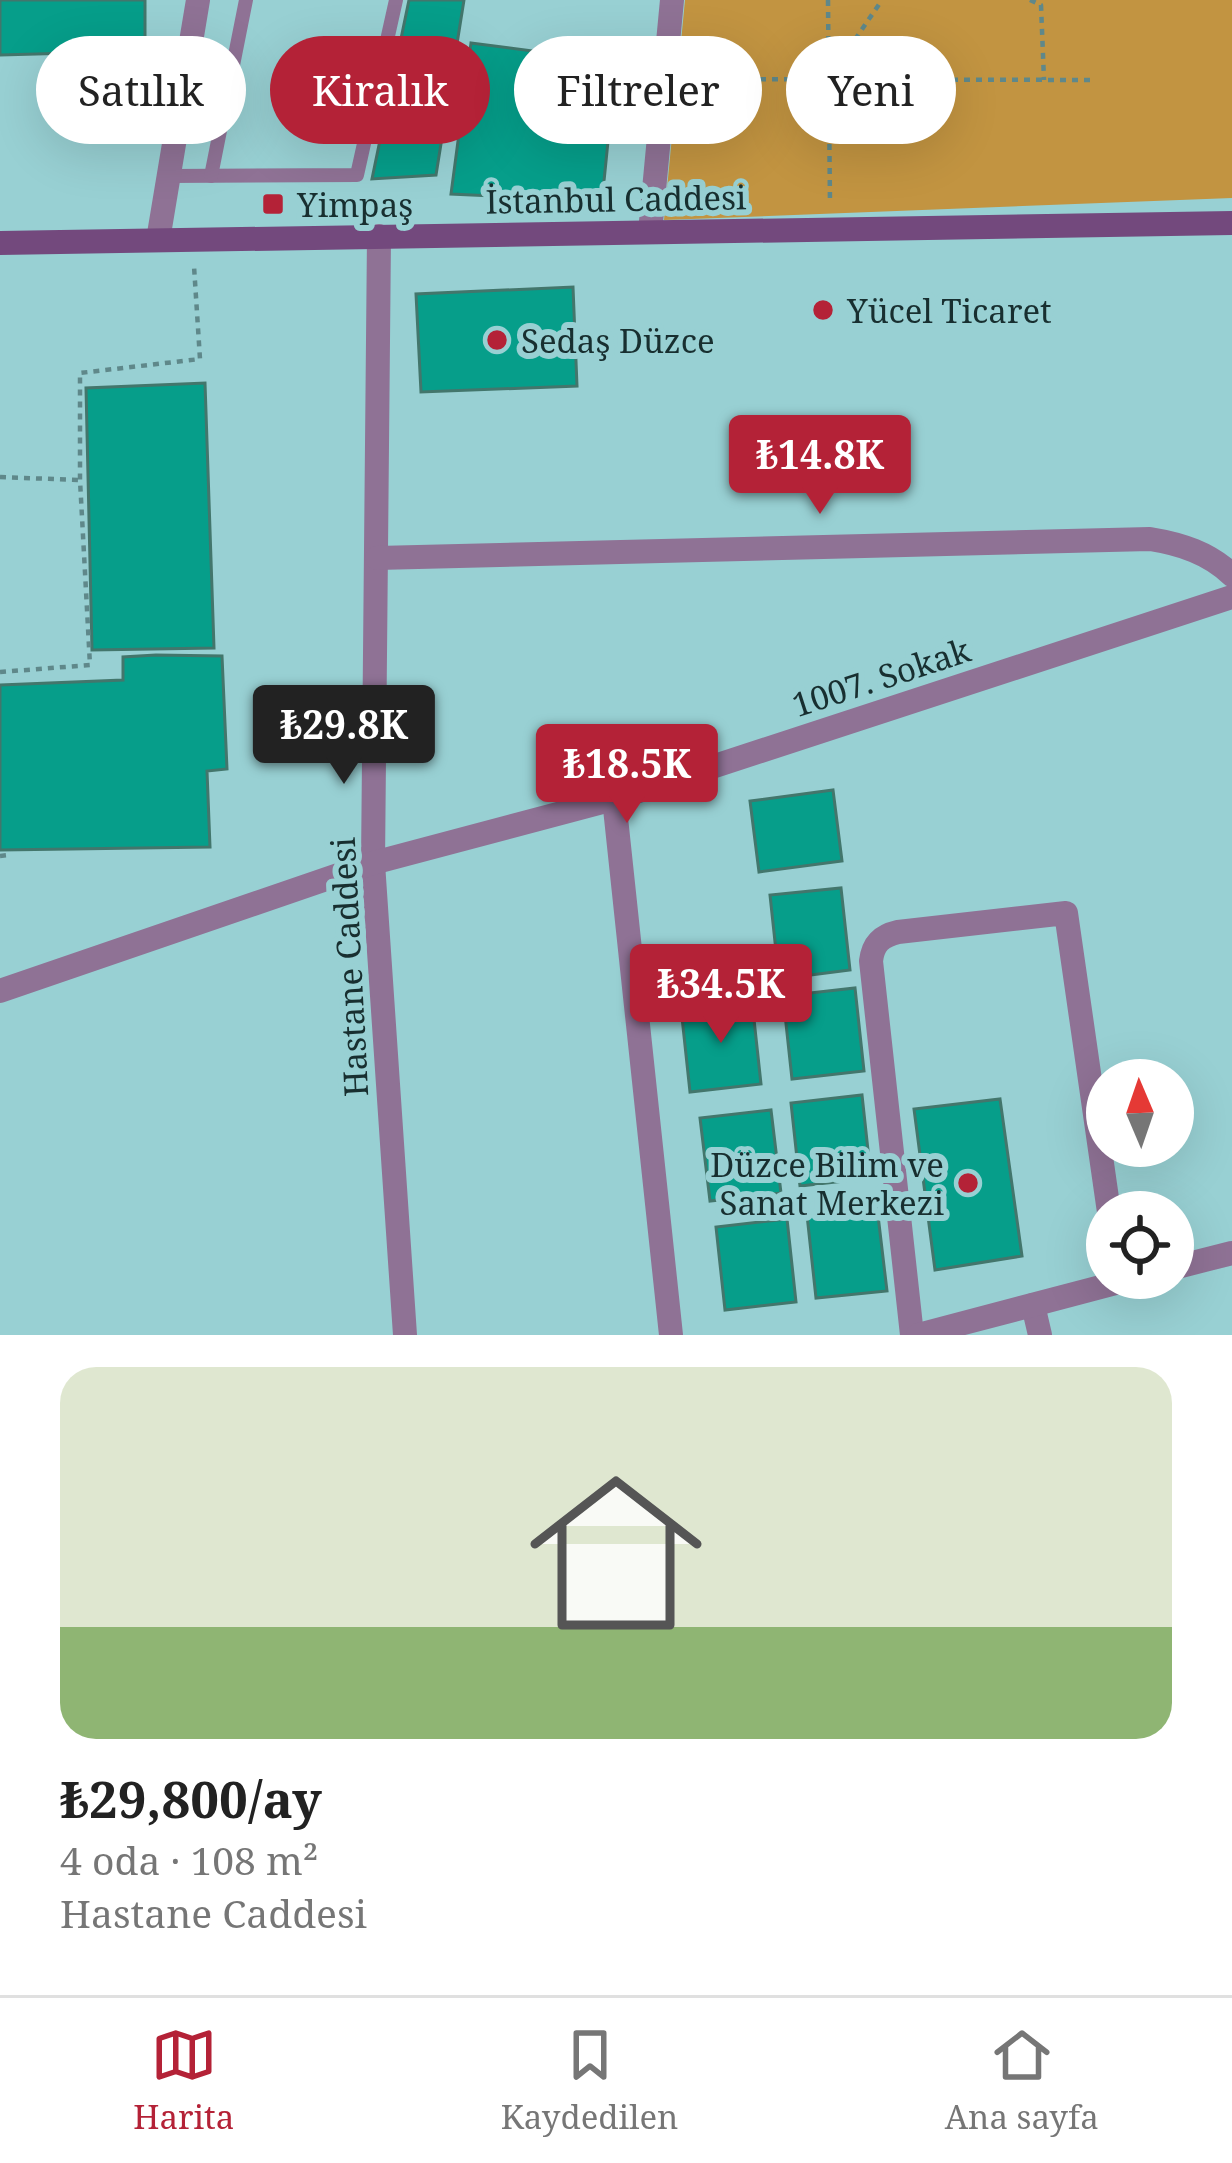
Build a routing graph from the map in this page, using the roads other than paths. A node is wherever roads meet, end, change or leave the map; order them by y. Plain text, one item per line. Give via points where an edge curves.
1 (198, 0) edge
2 (246, 0) edge
3 (396, 0) edge
4 (672, 0) edge
5 (168, 176) junction
6 (211, 176) junction
7 (1232, 223) edge
8 (650, 232) junction
9 (380, 236) junction
10 (158, 240) junction
11 (0, 243) edge
12 (376, 558) junction
13 (1232, 575) edge
14 (1232, 597) edge
15 (614, 799) junction
16 (373, 863) junction
17 (0, 991) edge
18 (1106, 1191) edge
19 (1232, 1253) edge
20 (1194, 1263) edge
21 (1086, 1290) edge
22 (1033, 1305) junction
23 (405, 1335) edge
24 (671, 1335) edge
25 (915, 1335) edge
26 (1040, 1335) edge

1 - 5 street
2 - 6 lane
3 - 6 lane via 357,175
4 - 8 street
5 - 6 lane
5 - 10 street
7 - 8 main road, İstanbul Caddesi
8 - 9 main road, İstanbul Caddesi
9 - 10 main road, İstanbul Caddesi
9 - 12 street, Hastane Caddesi
10 - 11 main road, İstanbul Caddesi
12 - 13 street via 1150,539 1203,554
12 - 16 street, Hastane Caddesi
14 - 15 street, 1007. Sokak
15 - 16 street, 1007. Sokak
15 - 24 street
16 - 17 street, 1007. Sokak
16 - 23 street, Hastane Caddesi
18 - 25 street via 1066,913 883,937 871,961
19 - 20 street
21 - 22 street
22 - 25 street
22 - 26 street

